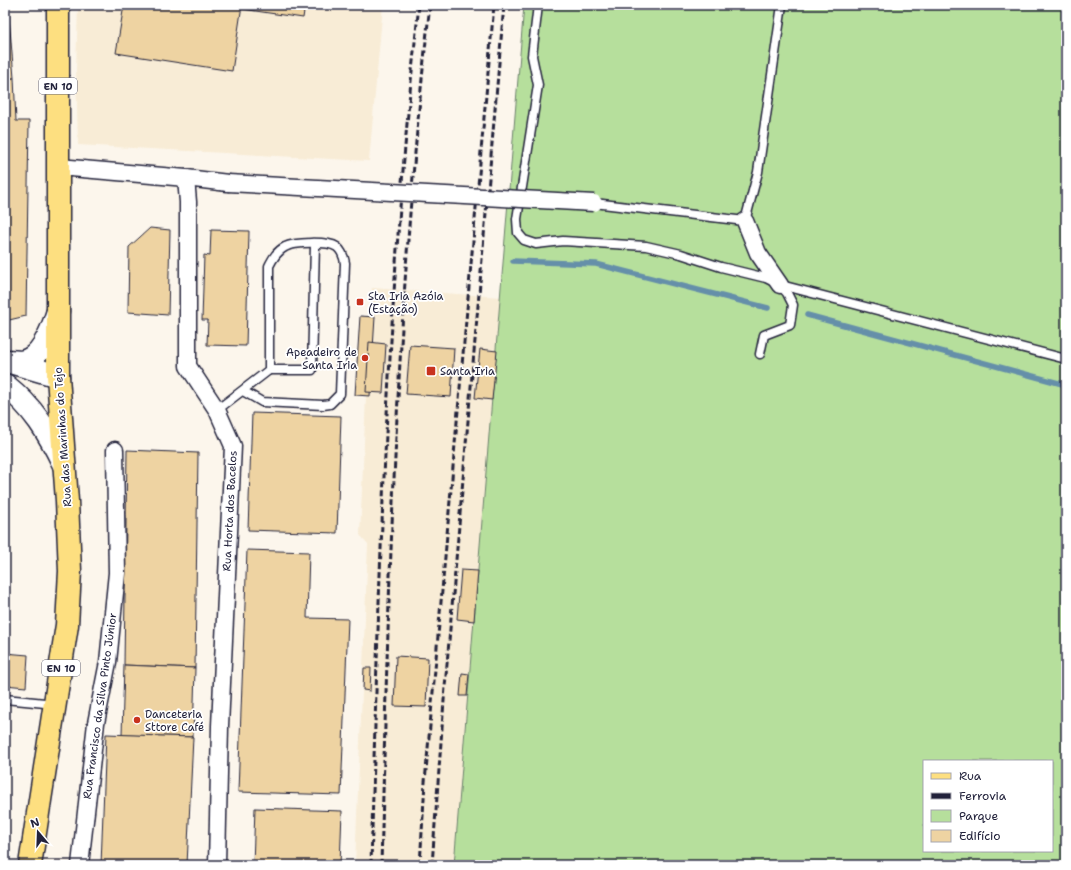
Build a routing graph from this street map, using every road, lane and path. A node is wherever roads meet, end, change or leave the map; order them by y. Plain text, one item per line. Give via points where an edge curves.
1 (58, 5) edge
2 (538, 5) edge
3 (782, 5) edge
4 (59, 167) junction
5 (186, 178) junction
6 (594, 203) joint
7 (745, 221) junction
8 (316, 244) junction
9 (780, 285) junction
10 (58, 311) junction
11 (760, 354) dead end
12 (1066, 359) edge
13 (6, 368) edge
14 (269, 370) junction
15 (58, 376) junction
16 (5, 385) edge
17 (243, 391) junction
18 (217, 410) junction
19 (114, 450) dead end
20 (65, 469) junction
21 (5, 699) edge
22 (55, 704) junction
23 (30, 865) edge
24 (80, 865) edge
25 (217, 865) edge

1 - 4 main road, Rua das Marinhas do Tejo / EN 10
2 - 9 lane via 532,56 538,85 516,219 518,232 524,240 536,244 563,241 646,246 766,278
3 - 7 lane via 758,172
4 - 5 street
4 - 10 main road, Rua das Marinhas do Tejo / EN 10
5 - 6 street, bridge via 228,183
5 - 18 street, Rua Horta dos Bacelos via 188,366
6 - 7 lane
7 - 9 street via 758,253
8 - 14 lane via 294,243 274,256 269,266
8 - 14 lane via 312,370
8 - 17 lane via 336,246 344,255 340,394 330,404 323,405 262,402
9 - 11 lane via 793,305 790,325 764,335
9 - 12 lane
10 - 13 main road via 52,330 34,355
10 - 15 main road, Rua das Marinhas do Tejo / EN 10
13 - 15 main road
14 - 17 lane
15 - 20 main road, Rua das Marinhas do Tejo / EN 10
16 - 20 main road via 36,414 50,436
17 - 18 lane
18 - 25 street, Rua Horta dos Bacelos via 233,446 220,726
19 - 24 street, Rua Francisco da Silva Pinto Júnior via 117,573 108,662 96,723
20 - 22 main road, Rua das Marinhas do Tejo / EN 10 via 70,571 67,625
21 - 22 lane
22 - 23 main road, Rua das Marinhas do Tejo / EN 10

